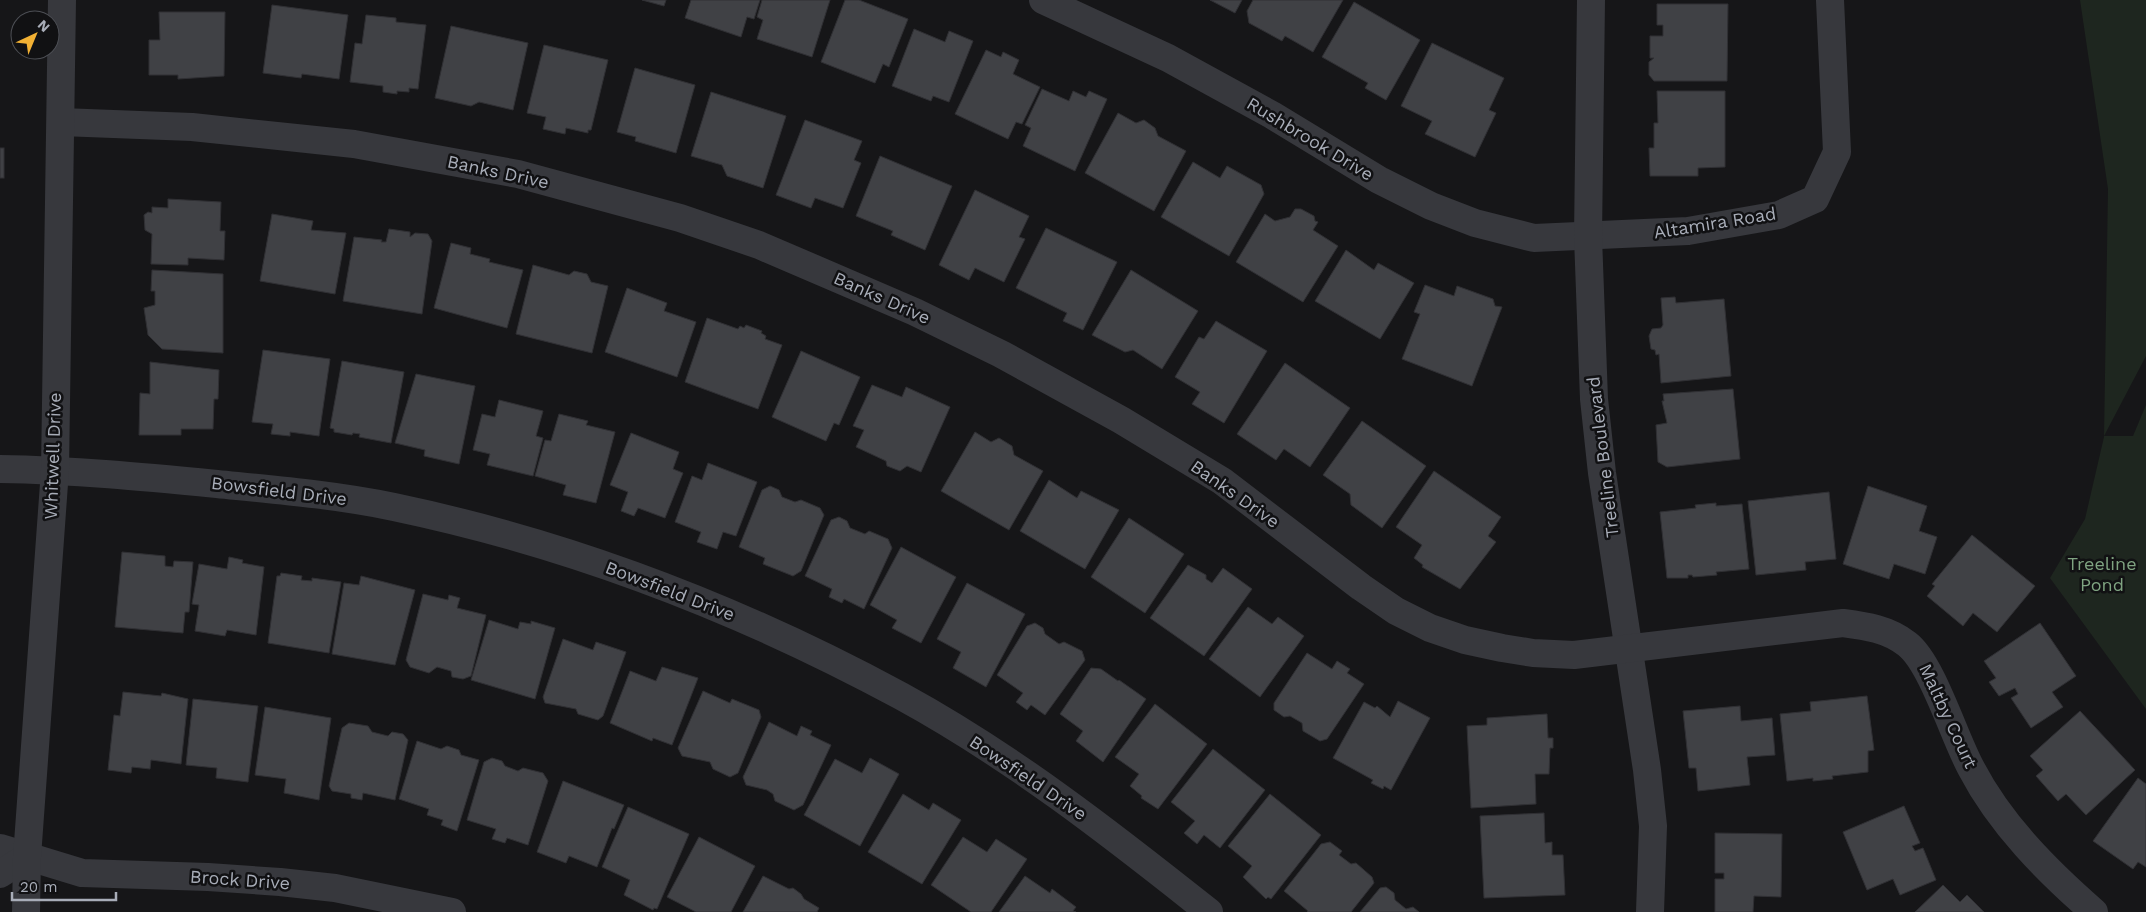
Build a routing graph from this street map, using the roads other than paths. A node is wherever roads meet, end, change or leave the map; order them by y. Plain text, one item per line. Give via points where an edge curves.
1 (62, 0) edge
2 (1043, 0) edge
3 (1592, 0) edge
4 (1830, 0) edge
5 (61, 122) junction
6 (1588, 237) junction
7 (0, 468) edge
8 (55, 470) junction
9 (1630, 649) junction
10 (0, 848) edge
11 (27, 858) junction
12 (0, 874) edge
13 (26, 912) edge
14 (452, 912) edge
15 (1209, 912) edge
16 (1650, 912) edge
17 (2094, 912) edge

1 - 5 street, Whitwell Drive
2 - 6 street, Rushbrook Drive via 1168,58 1272,115 1379,180 1431,206 1475,223 1534,238
3 - 6 street, Treeline Boulevard
4 - 6 street, Altamira Road via 1837,152 1815,199 1779,215 1688,231
5 - 8 street, Whitwell Drive
5 - 9 street, Banks Drive via 192,127 354,144 518,174 680,218 759,245 860,287 1002,354 1222,481 1361,587 1396,611 1430,628 1465,640 1533,653 1574,655
6 - 9 street, Treeline Boulevard via 1594,399 1602,473
7 - 8 street, Bowsfield Drive
8 - 11 street, Whitwell Drive
8 - 15 street, Bowsfield Drive via 328,495 528,541 650,582 752,623 903,697 984,746 1065,801
9 - 16 street, Treeline Boulevard via 1652,826
9 - 17 street, Maltby Court via 1843,623 1870,626 1890,633 1908,644 1923,661 1971,769 1998,812 2036,858
10 - 11 street, Brock Drive
11 - 12 street
11 - 13 street, Whitwell Drive
11 - 14 street, Brock Drive via 82,872 208,877 335,888

